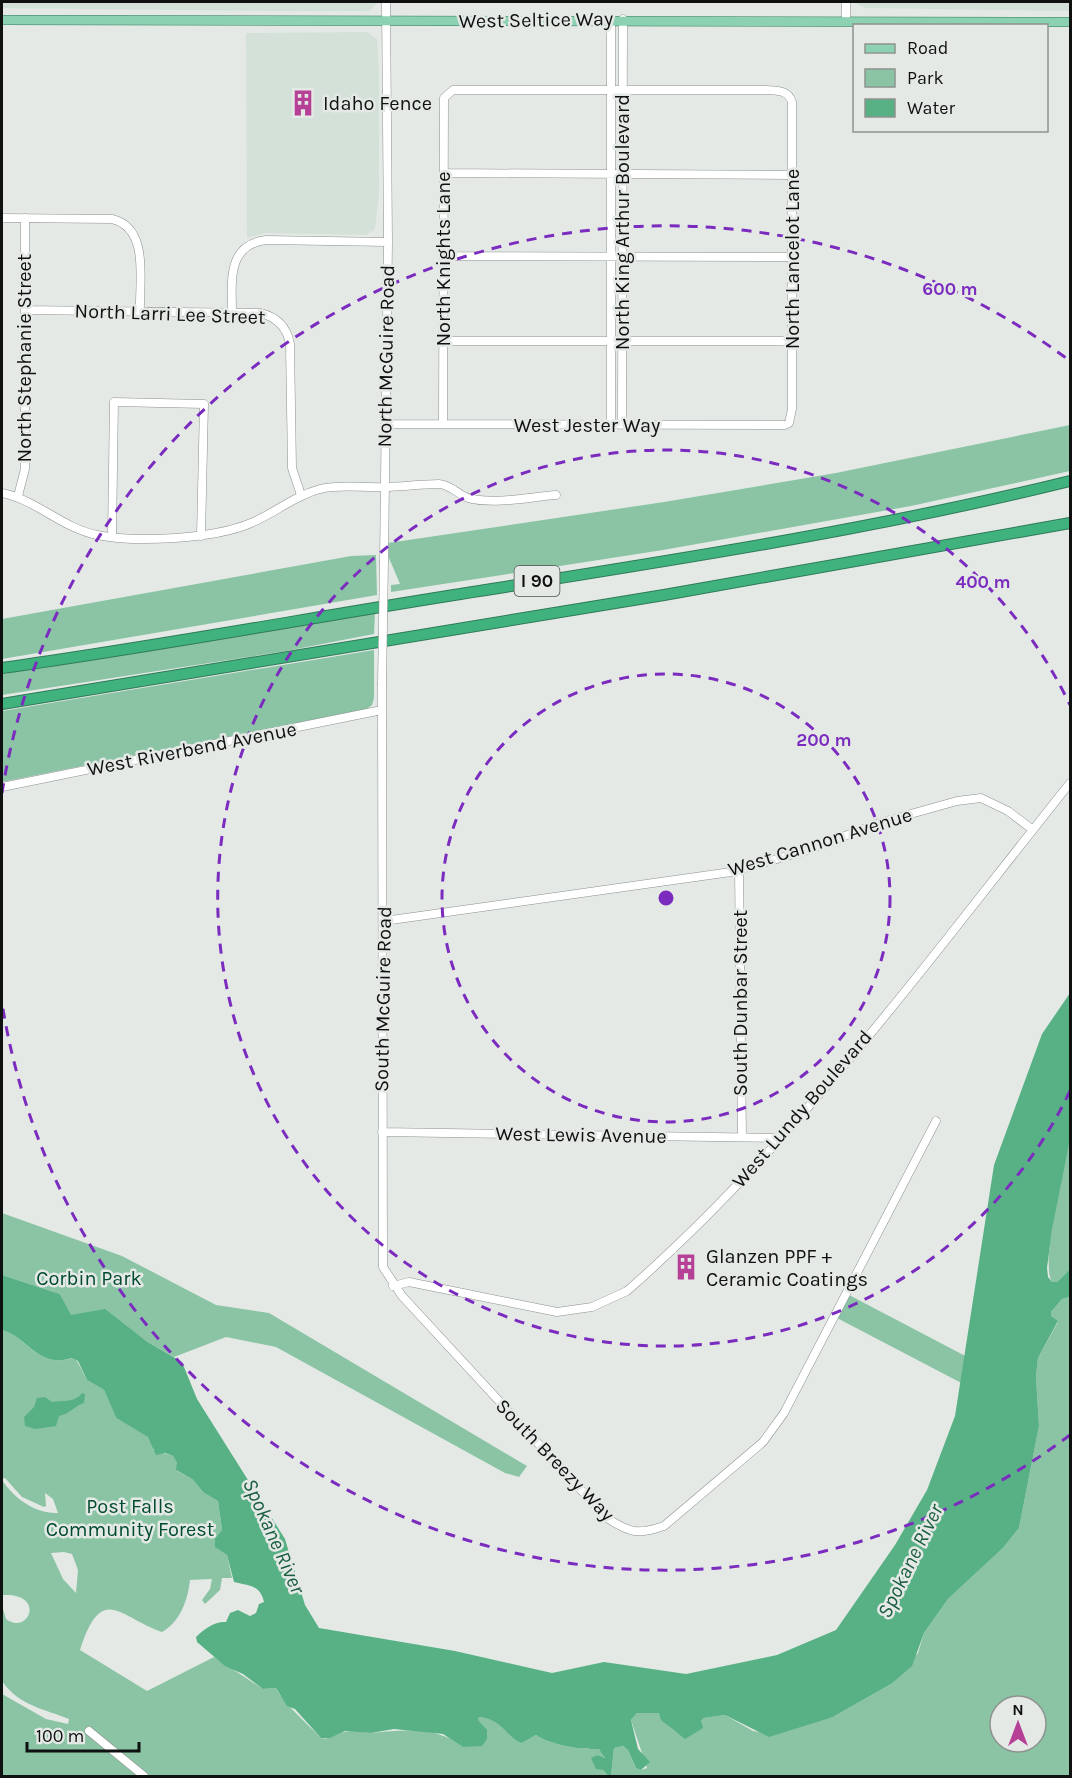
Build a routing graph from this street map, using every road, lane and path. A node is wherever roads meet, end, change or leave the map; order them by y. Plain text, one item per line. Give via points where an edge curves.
1 (386, 2) edge
2 (846, 2) edge
3 (611, 19) junction
4 (623, 19) junction
5 (2, 20) edge
6 (846, 20) junction
7 (386, 22) junction
8 (1071, 22) edge
9 (611, 90) junction
10 (623, 90) junction
11 (444, 173) junction
12 (793, 174) junction
13 (611, 175) junction
14 (623, 175) junction
15 (2, 218) edge
16 (25, 218) junction
17 (388, 242) junction
18 (443, 256) junction
19 (792, 257) junction
20 (611, 258) junction
21 (622, 258) junction
22 (25, 310) junction
23 (140, 311) junction
24 (232, 313) junction
25 (443, 340) junction
26 (610, 341) junction
27 (621, 341) junction
28 (792, 341) junction
29 (789, 423) joint
30 (385, 424) junction
31 (443, 424) junction
32 (610, 425) junction
33 (622, 425) junction
34 (1071, 481) edge
35 (385, 488) junction
36 (2, 493) edge
37 (302, 495) junction
38 (556, 495) dead end
39 (18, 496) junction
40 (1071, 523) edge
41 (112, 536) junction
42 (201, 536) junction
43 (2, 668) edge
44 (2, 704) edge
45 (382, 710) junction
46 (1071, 783) edge
47 (2, 788) edge
48 (1033, 830) junction
49 (739, 870) junction
50 (384, 921) junction
51 (936, 1121) dead end
52 (382, 1132) junction
53 (741, 1137) junction
54 (780, 1138) junction
55 (393, 1286) junction
56 (89, 1731) dead end
57 (144, 1776) edge

1 - 7 street, North McGuire Road
2 - 6 street
3 - 4 main road, West Seltice Way
3 - 7 main road, West Seltice Way
3 - 9 street, North King Arthur Boulevard
4 - 6 main road, West Seltice Way
4 - 10 street, North King Arthur Boulevard
5 - 7 main road, West Seltice Way
6 - 8 main road, West Seltice Way
7 - 17 street, North McGuire Road
9 - 10 street
9 - 11 street, North Knights Lane via 453,90 446,94
9 - 13 street, North King Arthur Boulevard
10 - 12 street, North Lancelot Lane via 774,90 789,95
10 - 14 street, North King Arthur Boulevard
11 - 13 street
11 - 18 street, North Knights Lane
12 - 14 street
12 - 19 street, North Lancelot Lane
13 - 14 street
13 - 20 street, North King Arthur Boulevard
14 - 21 street, North King Arthur Boulevard
15 - 16 street
16 - 22 street, North Stephanie Street
16 - 23 street via 111,219 127,226 139,247
17 - 24 street via 252,243 240,251 233,265
17 - 30 street, North McGuire Road
18 - 20 street
18 - 25 street, North Knights Lane
19 - 21 street
19 - 28 street, North Lancelot Lane
20 - 21 street
20 - 26 street, North King Arthur Boulevard
21 - 27 street, North King Arthur Boulevard
22 - 23 street, North Larri Lee Street
22 - 39 street, North Stephanie Street via 25,469
23 - 24 street, North Larri Lee Street
24 - 37 street, North Larri Lee Street via 269,315 281,323 289,337 292,468
25 - 26 street
25 - 31 street, North Knights Lane
26 - 27 street
26 - 32 street, North King Arthur Boulevard
27 - 28 street
27 - 33 street, North King Arthur Boulevard
28 - 29 street, North Lancelot Lane
29 - 33 street, West Jester Way
30 - 31 street, West Jester Way
30 - 35 street, North McGuire Road
31 - 32 street, West Jester Way
32 - 33 street, West Jester Way
34 - 43 highway, I 90 via 796,537
35 - 37 street via 324,488
35 - 38 street via 446,484 466,498 483,500
35 - 45 street, North McGuire Road, bridge
36 - 39 street
37 - 42 street via 250,524
39 - 41 street via 77,528
40 - 44 highway, I 90 via 664,595
41 - 42 street
41 - 42 street via 114,402 204,404
45 - 47 street, West Riverbend Avenue
45 - 50 street, South McGuire Road
46 - 48 street, West Lundy Boulevard
48 - 49 street, West Cannon Avenue via 1008,811 981,798 957,801
48 - 54 street, West Lundy Boulevard via 951,936
49 - 50 street, West Cannon Avenue
49 - 53 street, South Dunbar Street
50 - 52 street, South McGuire Road
51 - 55 street, South Breezy Way via 781,1418 763,1442 664,1526 645,1532 626,1530 607,1518
52 - 53 street, West Lewis Avenue
52 - 55 street, South McGuire Road via 382,1261
53 - 54 street, West Lewis Avenue
54 - 55 street, West Lundy Boulevard via 759,1164 631,1288 601,1305 557,1312 411,1282
56 - 57 street

